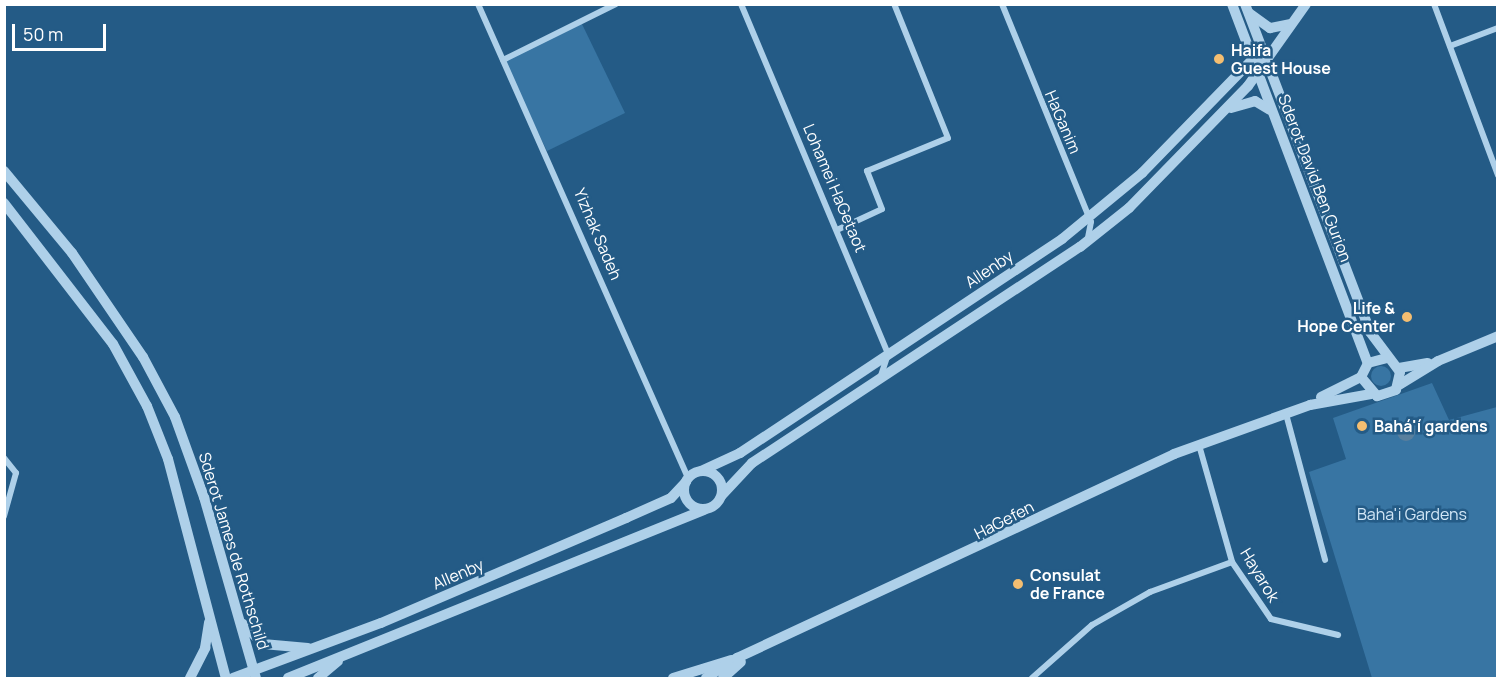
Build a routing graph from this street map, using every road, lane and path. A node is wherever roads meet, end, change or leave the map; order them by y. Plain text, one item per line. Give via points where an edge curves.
1 (478, 4) edge
2 (616, 4) edge
3 (741, 4) edge
4 (894, 4) edge
5 (1002, 4) edge
6 (1232, 4) edge
7 (1306, 4) edge
8 (1434, 4) edge
9 (1247, 8) edge
10 (1290, 24) junction
11 (1497, 28) edge
12 (1450, 46) junction
13 (1265, 57) junction
14 (503, 60) junction
15 (1252, 60) junction
16 (1258, 74) junction
17 (1270, 110) junction
18 (1225, 111) junction
19 (4, 171) edge
20 (1497, 175) edge
21 (4, 203) edge
22 (1089, 218) junction
23 (839, 229) junction
24 (1080, 247) junction
25 (1497, 336) edge
26 (888, 354) junction
27 (1387, 358) junction
28 (1438, 361) junction
29 (1368, 363) junction
30 (1399, 368) junction
31 (1361, 377) junction
32 (875, 382) junction
33 (1399, 385) junction
34 (1371, 394) junction
35 (1286, 414) junction
36 (1199, 444) junction
37 (4, 458) edge
38 (701, 471) junction
39 (687, 480) junction
40 (722, 495) junction
41 (704, 510) junction
42 (4, 516) edge
43 (1325, 560) dead end
44 (1232, 562) junction
45 (210, 615) junction
46 (238, 618) junction
47 (1338, 635) dead end
48 (329, 644) junction
49 (758, 649) junction
50 (346, 654) junction
51 (737, 658) junction
52 (255, 675) edge
53 (689, 675) edge
54 (190, 678) edge
55 (226, 678) edge
56 (233, 678) edge
57 (288, 678) edge
58 (318, 678) edge
59 (674, 678) edge
60 (706, 678) edge
61 (723, 678) edge
62 (1032, 678) edge

1 - 14 street, Yizhak Sadeh
2 - 14 street
3 - 23 street, Lohamei HaGetaot
4 - 23 street via 948,138 867,171 882,209
5 - 22 street, HaGanim
6 - 15 street, Sderot David Ben Gurion
7 - 10 street, Allenby
8 - 12 street
9 - 10 street via 1270,28
9 - 13 street, Sderot David Ben Gurion
10 - 13 street, Allenby
11 - 12 street
12 - 20 street
13 - 15 street
13 - 16 street, Allenby
13 - 27 street, Sderot David Ben Gurion via 1370,332
14 - 39 street, Yizhak Sadeh
15 - 16 street, Sderot David Ben Gurion
15 - 22 street, Allenby via 1142,173
16 - 17 street, Sderot David Ben Gurion
16 - 18 street, Allenby
17 - 18 street via 1250,101
17 - 29 street, Sderot David Ben Gurion
18 - 24 street, Allenby via 1135,202
19 - 46 street, Sderot James de Rothschild via 72,254 143,357 175,417
21 - 45 street via 113,344 147,406 168,459
22 - 24 street via 1091,230
22 - 26 street, Allenby
23 - 26 street, Lohamei HaGetaot
24 - 32 street, Allenby
25 - 28 street
26 - 32 street
26 - 38 street, Allenby via 740,453
27 - 29 street
27 - 30 street
28 - 30 street
28 - 33 street
29 - 31 street
30 - 33 street
31 - 34 street
31 - 35 street, HaGefen
32 - 40 street, Allenby via 752,463
33 - 34 street via 1390,394
34 - 35 street, HaGefen
35 - 36 street, HaGefen
35 - 43 street
36 - 44 street, Hayarok
36 - 49 street, HaGefen
37 - 42 street via 16,473
38 - 39 street, Allenby
38 - 40 street via 717,477
39 - 41 street via 687,502
39 - 48 street, Allenby via 671,498
40 - 41 street, Allenby
41 - 50 street, Allenby
44 - 47 street, Hayarok via 1270,619
44 - 62 street via 1150,592 1092,625
45 - 54 street via 205,648
45 - 55 street
46 - 48 street via 263,644 292,649
46 - 52 street, Sderot James de Rothschild
48 - 52 street, Allenby
49 - 51 street, HaGefen
49 - 61 street
50 - 57 street, Allenby
50 - 58 street
51 - 53 street, HaGefen
51 - 60 street, HaGefen
52 - 56 street, Allenby
53 - 59 street, HaGefen

